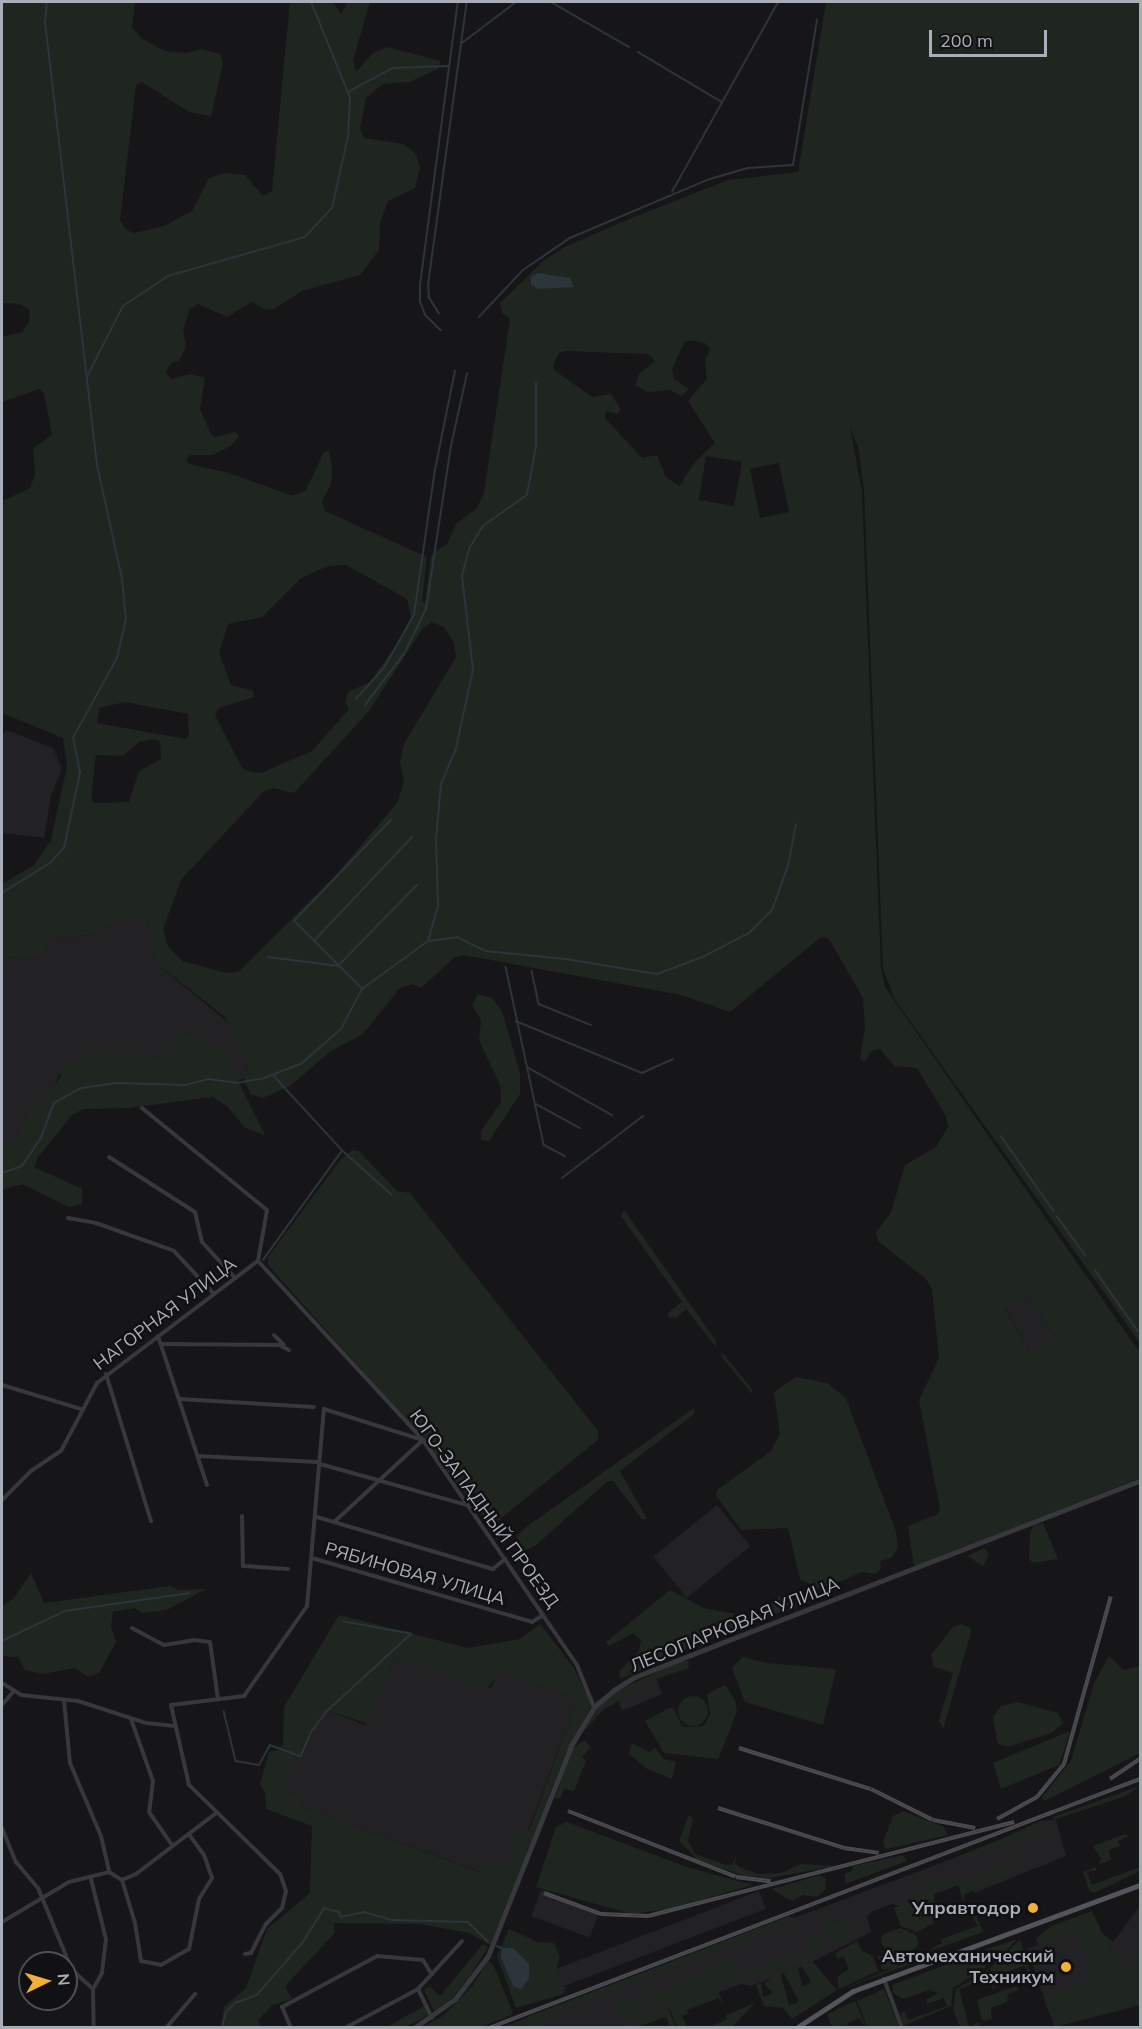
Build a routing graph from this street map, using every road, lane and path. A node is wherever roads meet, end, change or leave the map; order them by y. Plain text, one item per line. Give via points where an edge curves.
1 (142, 1108) dead end
2 (109, 1157) dead end
3 (68, 1218) dead end
4 (258, 1261) junction
5 (235, 1278) junction
6 (213, 1293) junction
7 (274, 1335) dead end
8 (158, 1336) junction
9 (161, 1344) junction
10 (106, 1374) junction
11 (2, 1385) edge
12 (178, 1399) junction
13 (314, 1407) dead end
14 (81, 1409) junction
15 (423, 1440) junction
16 (198, 1456) junction
17 (319, 1463) junction
18 (1140, 1481) edge
19 (378, 1482) junction
20 (207, 1485) dead end
21 (2, 1500) edge
22 (467, 1505) junction
23 (242, 1516) dead end
24 (317, 1517) junction
25 (151, 1521) dead end
26 (334, 1522) junction
27 (312, 1558) junction
28 (505, 1559) junction
29 (288, 1569) dead end
30 (543, 1614) junction
31 (132, 1628) dead end
32 (2, 1683) edge
33 (12, 1693) junction
34 (218, 1699) junction
35 (64, 1700) junction
36 (2, 1705) edge
37 (594, 1707) junction
38 (131, 1719) junction
39 (176, 1726) junction
40 (216, 1813) junction
41 (2, 1828) edge
42 (189, 1834) junction
43 (172, 1845) junction
44 (109, 1872) junction
45 (91, 1879) junction
46 (122, 1881) junction
47 (1140, 1885) edge
48 (42, 1895) junction
49 (2, 1922) edge
50 (462, 1941) dead end
51 (245, 1953) dead end
52 (432, 1976) junction
53 (884, 1978) junction
54 (93, 1989) junction
55 (418, 1989) junction
56 (195, 1994) dead end
57 (432, 2018) junction
58 (94, 2028) edge
59 (165, 2028) edge
60 (291, 2028) edge
61 (345, 2028) edge
62 (414, 2028) edge
63 (796, 2028) edge
64 (902, 2028) edge

1 - 4 street via 267,1210
2 - 5 street via 195,1212 202,1242
3 - 6 street via 96,1223 174,1251
4 - 5 street, НАГОРНАЯ УЛИЦА
4 - 15 street, ЮГО-ЗАПАДНЫЙ ПРОЕЗД
5 - 6 street, НАГОРНАЯ УЛИЦА
6 - 8 street, НАГОРНАЯ УЛИЦА
7 - 9 street via 288,1350 279,1346
8 - 9 street
8 - 10 street, НАГОРНАЯ УЛИЦА
9 - 12 street
10 - 14 street, НАГОРНАЯ УЛИЦА
10 - 25 street
11 - 14 street
12 - 13 street
12 - 16 street
14 - 21 street, НАГОРНАЯ УЛИЦА via 61,1451 31,1471
15 - 17 street via 324,1409
15 - 19 street
15 - 22 street, ЮГО-ЗАПАДНЫЙ ПРОЕЗД
16 - 17 street
16 - 20 street
17 - 19 street
17 - 24 street
18 - 37 street, ЛЕСОПАРКОВАЯ УЛИЦА via 635,1677
19 - 22 street
19 - 26 street
22 - 28 street, ЮГО-ЗАПАДНЫЙ ПРОЕЗД
23 - 29 street via 243,1566
24 - 26 street
24 - 27 street
26 - 28 street via 493,1569
27 - 30 street, РЯБИНОВАЯ УЛИЦА via 532,1622
27 - 34 street via 307,1606 244,1696
28 - 30 street, ЮГО-ЗАПАДНЫЙ ПРОЕЗД
30 - 37 street, ЮГО-ЗАПАДНЫЙ ПРОЕЗД via 577,1665
31 - 34 street via 164,1646 194,1640 210,1642
32 - 33 street
33 - 35 street
33 - 36 street
34 - 39 street via 171,1705
35 - 38 street via 93,1705
35 - 44 street via 70,1763 101,1836
37 - 57 street, ЛЕСОПАРКОВАЯ УЛИЦА via 571,1746 496,1942 464,1989
38 - 39 street
38 - 43 street via 153,1781 149,1812
39 - 40 street via 189,1785
40 - 42 street
40 - 51 street via 280,1874 286,1891 282,1908 266,1924 251,1953
41 - 48 street via 16,1862
42 - 43 street
42 - 46 street via 204,1855 212,1878 199,1899 189,1949 161,1965 141,1961
43 - 46 street
44 - 45 street
44 - 46 street
45 - 48 street via 69,1882
45 - 54 street via 106,1939 102,1973
47 - 53 main road
48 - 49 street
48 - 54 street via 72,1970
50 - 52 street
52 - 55 street
52 - 60 street via 423,1960 383,1954 282,2007
53 - 63 main road via 831,2002
53 - 64 street
54 - 58 street
55 - 57 street
55 - 61 street
56 - 59 street
57 - 62 street, ЛЕСОПАРКОВАЯ УЛИЦА

